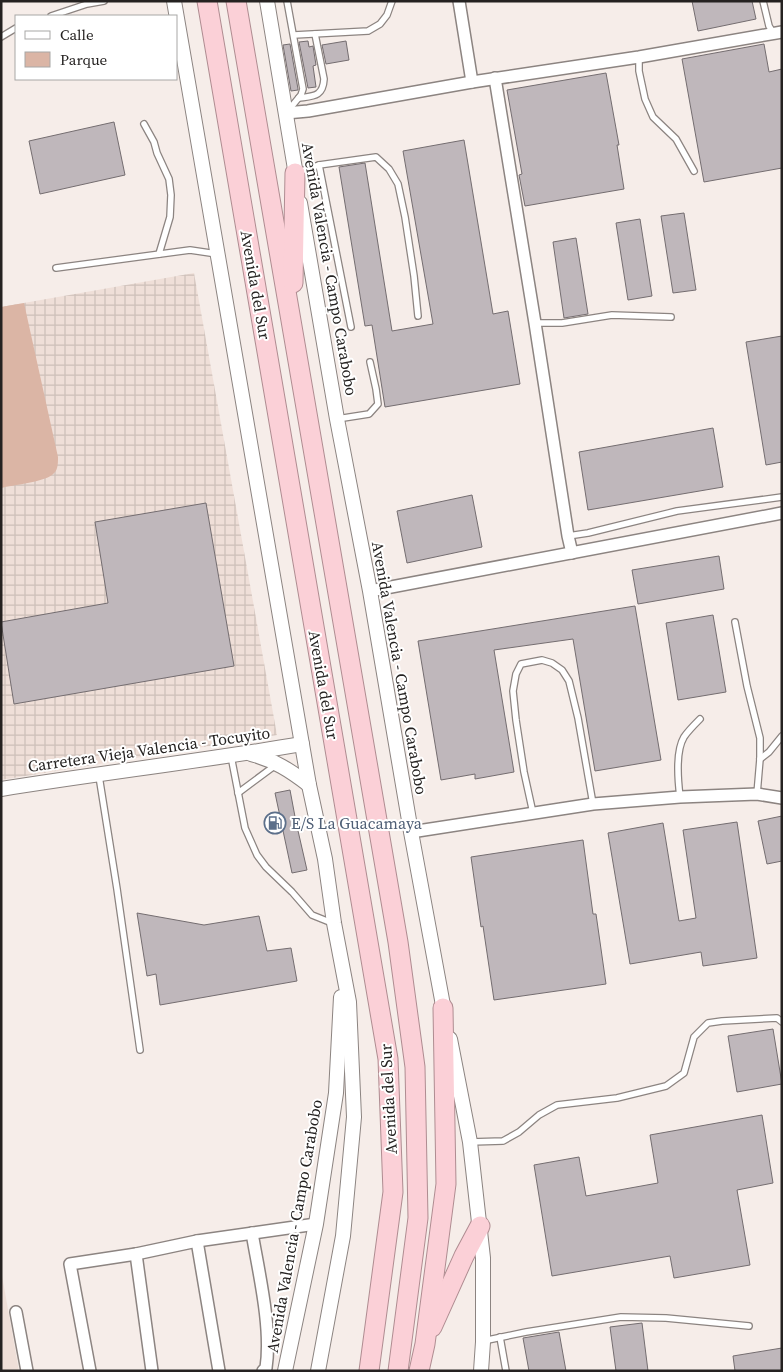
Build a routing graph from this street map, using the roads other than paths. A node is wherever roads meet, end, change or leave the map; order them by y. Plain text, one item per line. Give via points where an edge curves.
1 (104, 1) edge
2 (174, 1) edge
3 (207, 1) edge
4 (236, 1) edge
5 (267, 1) edge
6 (287, 1) edge
7 (392, 1) edge
8 (459, 1) edge
9 (763, 1) edge
10 (53, 15) edge
11 (176, 15) edge
12 (178, 24) edge
13 (15, 29) edge
14 (778, 33) edge
15 (315, 34) junction
16 (294, 35) junction
17 (1, 37) edge
18 (639, 57) junction
19 (495, 78) junction
20 (472, 82) junction
21 (298, 98) junction
22 (286, 113) junction
23 (144, 124) dead end
24 (319, 165) junction
25 (694, 172) dead end
26 (295, 173) junction
27 (159, 254) junction
28 (218, 254) junction
29 (56, 268) dead end
30 (418, 316) dead end
31 (671, 317) dead end
32 (535, 323) junction
33 (292, 326) junction
34 (351, 327) dead end
35 (370, 362) dead end
36 (337, 419) junction
37 (782, 497) edge
38 (782, 513) edge
39 (568, 536) junction
40 (572, 553) junction
41 (370, 591) junction
42 (735, 622) dead end
43 (700, 719) dead end
44 (782, 736) edge
45 (302, 744) junction
46 (249, 753) junction
47 (231, 755) junction
48 (760, 759) junction
49 (278, 763) junction
50 (99, 774) junction
51 (309, 785) junction
52 (1, 789) edge
53 (238, 793) junction
54 (757, 794) junction
55 (680, 798) junction
56 (782, 798) edge
57 (593, 804) junction
58 (533, 813) junction
59 (411, 832) junction
60 (334, 924) junction
61 (343, 968) junction
62 (443, 1008) junction
63 (782, 1022) edge
64 (140, 1050) dead end
65 (470, 1142) junction
66 (316, 1224) junction
67 (480, 1226) junction
68 (252, 1233) junction
69 (197, 1241) junction
70 (136, 1254) junction
71 (16, 1312) dead end
72 (749, 1326) dead end
73 (500, 1337) junction
74 (482, 1342) junction
75 (424, 1344) junction
76 (27, 1371) edge
77 (90, 1371) edge
78 (152, 1371) edge
79 (219, 1371) edge
80 (263, 1371) edge
81 (286, 1371) edge
82 (318, 1371) edge
83 (369, 1371) edge
84 (398, 1371) edge
85 (419, 1371) edge
86 (481, 1371) edge
87 (486, 1371) edge
88 (506, 1371) edge

1 - 10 lane
2 - 11 street, Avenida Valencia - Campo Carabobo
3 - 83 highway, Avenida del Sur via 388,1059 393,1192
4 - 33 highway, Avenida del Sur
5 - 22 street, Avenida Valencia - Campo Carabobo
6 - 16 lane
7 - 15 lane via 380,24 368,31
8 - 20 street
9 - 14 lane via 769,26
12 - 28 street, Avenida Valencia - Campo Carabobo
13 - 17 lane
14 - 18 street
15 - 16 lane
15 - 21 lane via 324,86 316,95
16 - 21 lane via 303,89
18 - 19 street
18 - 25 lane via 641,80 653,117 676,138
19 - 20 street
19 - 32 street
20 - 22 street
21 - 22 lane
22 - 26 street, Avenida Valencia - Campo Carabobo
23 - 27 lane via 169,179 171,195 170,217
24 - 26 lane
24 - 30 lane via 376,157 389,169 398,184 405,217
24 - 34 lane
26 - 33 highway
26 - 36 street, Avenida Valencia - Campo Carabobo
27 - 28 lane via 190,250
27 - 29 lane
28 - 45 street, Avenida Valencia - Campo Carabobo
31 - 32 lane via 612,315 562,323
32 - 39 street
33 - 84 highway, Avenida del Sur via 398,942 415,1068 418,1218
35 - 36 lane via 378,404 369,414
36 - 41 street, Avenida Valencia - Campo Carabobo
37 - 39 lane via 677,511
38 - 40 street
39 - 40 street
40 - 41 street
41 - 59 street, Avenida Valencia - Campo Carabobo
42 - 48 lane via 760,738
43 - 55 lane via 683,738 678,757
44 - 48 lane
45 - 46 street, Carretera Vieja Valencia - Tocuyito
45 - 51 street, Avenida Valencia - Campo Carabobo
46 - 47 street, Carretera Vieja Valencia - Tocuyito
46 - 49 street
47 - 50 street, Carretera Vieja Valencia - Tocuyito
47 - 53 lane
48 - 54 lane
49 - 51 street
49 - 53 lane
50 - 52 street, Carretera Vieja Valencia - Tocuyito
50 - 64 lane
51 - 60 street, Avenida Valencia - Campo Carabobo via 325,859
53 - 60 lane via 245,828 257,855 312,915
54 - 55 street
54 - 56 street
55 - 57 street
57 - 58 street
57 - 58 lane via 569,680 552,662 542,660 521,664 513,691
58 - 59 street
59 - 62 street, Avenida Valencia - Campo Carabobo
60 - 61 street, Avenida Valencia - Campo Carabobo
61 - 66 street, Avenida Valencia - Campo Carabobo via 336,1092
61 - 82 street, Avenida Valencia - Campo Carabobo via 349,1002 354,1117 343,1236
62 - 65 street, Avenida Valencia - Campo Carabobo
62 - 75 highway via 446,1184
63 - 65 lane via 777,1018 708,1023 694,1037 684,1073 666,1086 617,1098 557,1105 503,1140
65 - 67 street, Avenida Valencia - Campo Carabobo
66 - 68 street
66 - 81 street, Avenida Valencia - Campo Carabobo
67 - 74 street, Avenida Valencia - Campo Carabobo
67 - 75 highway
68 - 69 street
68 - 80 street via 266,1321 268,1359
69 - 70 street
69 - 79 street
70 - 77 street via 70,1264
70 - 78 street
71 - 76 street
72 - 73 lane via 621,1317
73 - 74 lane
73 - 88 lane
74 - 86 street
74 - 87 street
75 - 85 highway

